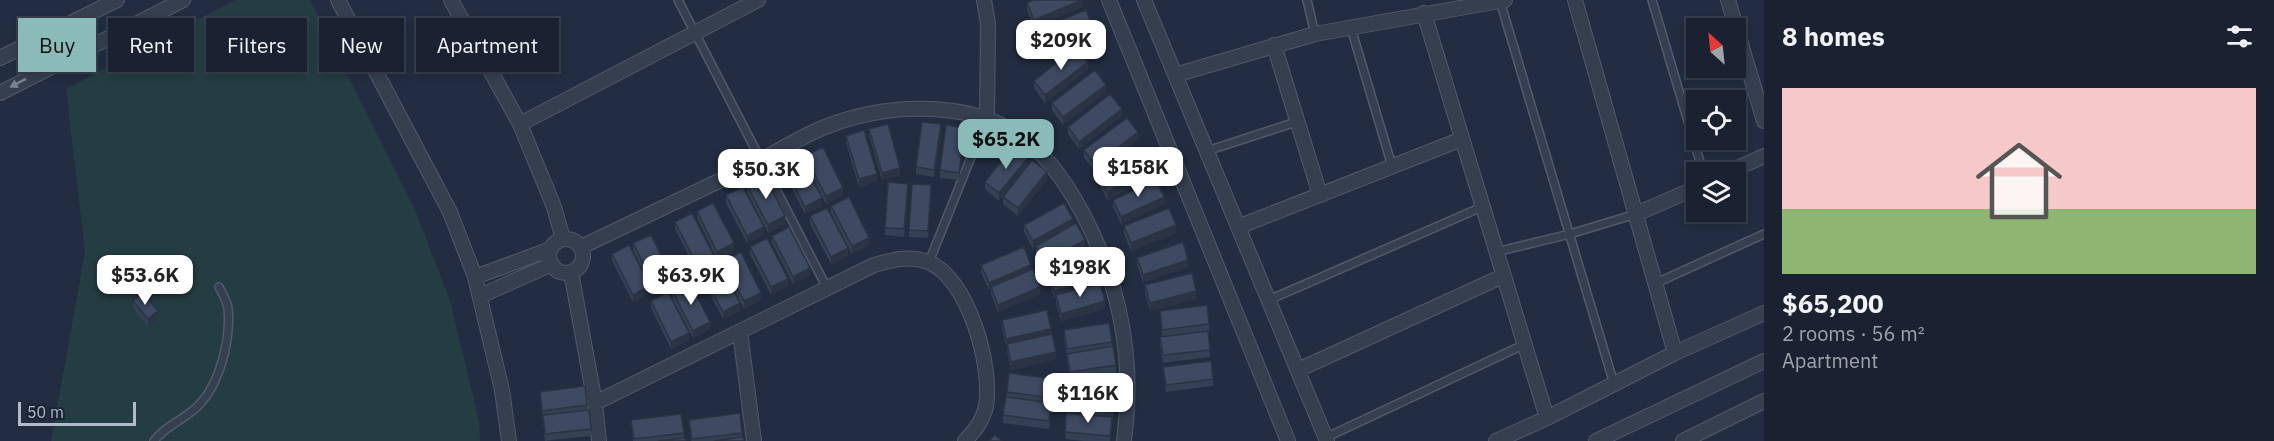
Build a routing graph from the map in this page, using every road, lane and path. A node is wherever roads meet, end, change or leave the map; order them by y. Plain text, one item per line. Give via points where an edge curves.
1 (117, 0) edge
2 (183, 0) edge
3 (338, 0) edge
4 (451, 0) edge
5 (678, 0) edge
6 (758, 0) edge
7 (984, 0) edge
8 (1109, 0) edge
9 (1144, 0) edge
10 (1307, 0) edge
11 (1503, 0) edge
12 (1575, 0) edge
13 (1652, 0) edge
14 (1728, 0) edge
15 (1424, 13) junction
16 (1351, 27) junction
17 (694, 32) junction
18 (1315, 34) junction
19 (1274, 45) junction
20 (0, 58) edge
21 (1175, 75) junction
22 (0, 93) edge
23 (987, 118) junction
24 (1764, 121) edge
25 (1299, 122) junction
26 (520, 124) junction
27 (1462, 139) junction
28 (1207, 152) junction
29 (1764, 156) edge
30 (761, 161) junction
31 (1700, 162) edge
32 (1746, 164) edge
33 (1392, 166) junction
34 (1686, 192) edge
35 (1320, 195) junction
36 (1484, 206) junction
37 (1636, 214) junction
38 (1238, 227) junction
39 (1570, 234) junction
40 (1764, 234) edge
41 (563, 239) junction
42 (581, 247) junction
43 (551, 249) junction
44 (1496, 252) junction
45 (929, 262) junction
46 (552, 264) junction
47 (571, 272) junction
48 (1503, 276) junction
49 (475, 277) junction
50 (1654, 284) junction
51 (219, 287) dead end
52 (827, 288) junction
53 (480, 296) junction
54 (1269, 300) junction
55 (1764, 313) edge
56 (740, 332) junction
57 (1523, 345) junction
58 (1675, 353) junction
59 (1764, 361) edge
60 (1298, 370) junction
61 (1614, 384) junction
62 (1764, 401) edge
63 (595, 403) junction
64 (1547, 418) junction
65 (1326, 439) edge
66 (1686, 439) edge
67 (1602, 440) edge
68 (154, 441) edge
69 (509, 441) edge
70 (598, 441) edge
71 (754, 441) edge
72 (965, 441) edge
73 (1125, 441) edge
74 (1288, 441) edge
75 (1496, 441) edge

1 - 20 street
2 -> 22 street
3 - 49 street via 450,212
4 - 26 street
5 - 17 lane
6 - 17 street
7 - 23 street
8 - 74 street
9 - 21 street
10 - 18 lane
11 - 15 street
11 - 39 lane
12 - 37 street
13 - 31 lane
14 - 24 street
15 - 16 street
15 - 27 street
16 - 18 street
16 - 33 lane
17 - 26 street
17 - 30 lane
18 - 19 street
19 - 21 street
19 - 25 street
21 - 28 street
23 - 30 street via 905,108 862,116 824,127
23 - 45 lane
23 - 73 street via 1017,134 1044,156 1094,235 1110,275 1128,357
25 - 28 lane
25 - 35 street
26 - 41 street
27 - 33 street
27 - 36 street
28 - 38 street
29 - 32 street
30 - 42 street
30 - 52 lane
33 - 35 street
34 - 37 street
35 - 38 street
36 - 44 street
36 - 54 lane
37 - 39 lane
37 - 50 street
38 - 54 street
39 - 44 lane
39 - 61 lane
40 - 50 lane
41 - 42 street via 573,240
41 - 43 street
42 - 47 street via 582,262
43 - 46 street
43 - 49 street
44 - 48 street
45 - 52 street via 904,257 874,265
45 - 72 street via 961,296 983,351 986,406 979,426
46 - 47 street via 560,271
46 - 53 street
47 - 63 street
48 - 57 street
48 - 60 street
49 - 53 street
50 - 58 street
51 - 68 lane via 228,306 228,325 217,380 197,407 161,431
52 - 56 street
53 - 69 street via 502,390
54 - 60 street
55 - 58 street
56 - 63 street
56 - 71 street
57 - 64 street
57 - 65 lane
58 - 61 street
59 - 67 street
60 - 65 street
61 - 64 street
62 - 66 street
63 - 70 street
64 - 75 street

